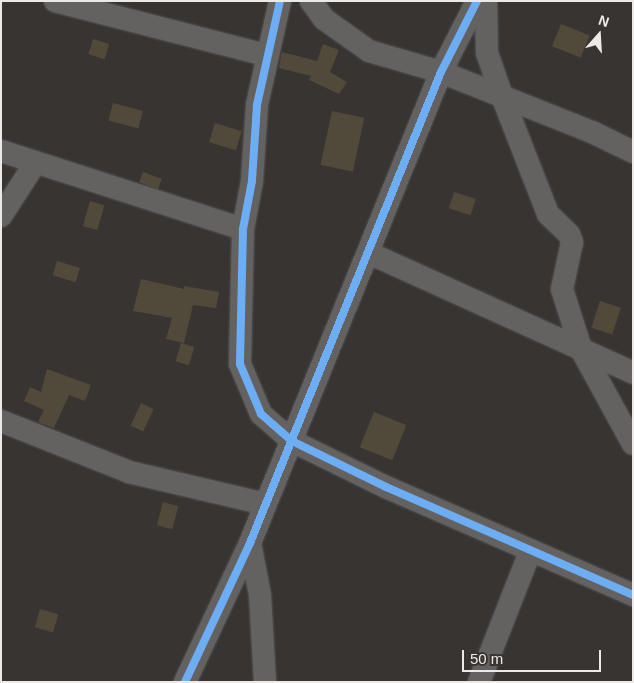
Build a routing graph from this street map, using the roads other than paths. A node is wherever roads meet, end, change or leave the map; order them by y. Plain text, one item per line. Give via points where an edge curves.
1 (55, 1) edge
2 (280, 1) edge
3 (311, 1) edge
4 (477, 1) edge
5 (486, 1) edge
6 (266, 55) junction
7 (441, 72) junction
8 (502, 96) junction
9 (1, 151) edge
10 (633, 152) edge
11 (36, 162) junction
12 (1, 216) edge
13 (243, 230) junction
14 (369, 253) junction
15 (581, 349) junction
16 (633, 373) edge
17 (1, 421) edge
18 (292, 441) junction
19 (633, 444) edge
20 (265, 504) junction
21 (250, 543) junction
22 (530, 552) junction
23 (633, 595) edge
24 (185, 682) edge
25 (265, 682) edge
26 (478, 682) edge

1 - 6 street
2 - 6 street
3 - 7 street via 324,19 369,51
4 - 7 street
5 - 8 street via 487,53
6 - 13 street
7 - 8 street
7 - 14 street
8 - 10 street
8 - 15 street via 548,214 569,234 572,242 562,289
9 - 11 street
11 - 12 street
11 - 13 street
13 - 18 street via 240,364 261,414
14 - 15 street
14 - 18 street
15 - 16 street
15 - 19 street
17 - 20 street via 129,472
18 - 20 street
18 - 22 street
20 - 21 street
21 - 24 street
21 - 25 street via 260,595
22 - 23 street
22 - 26 street

